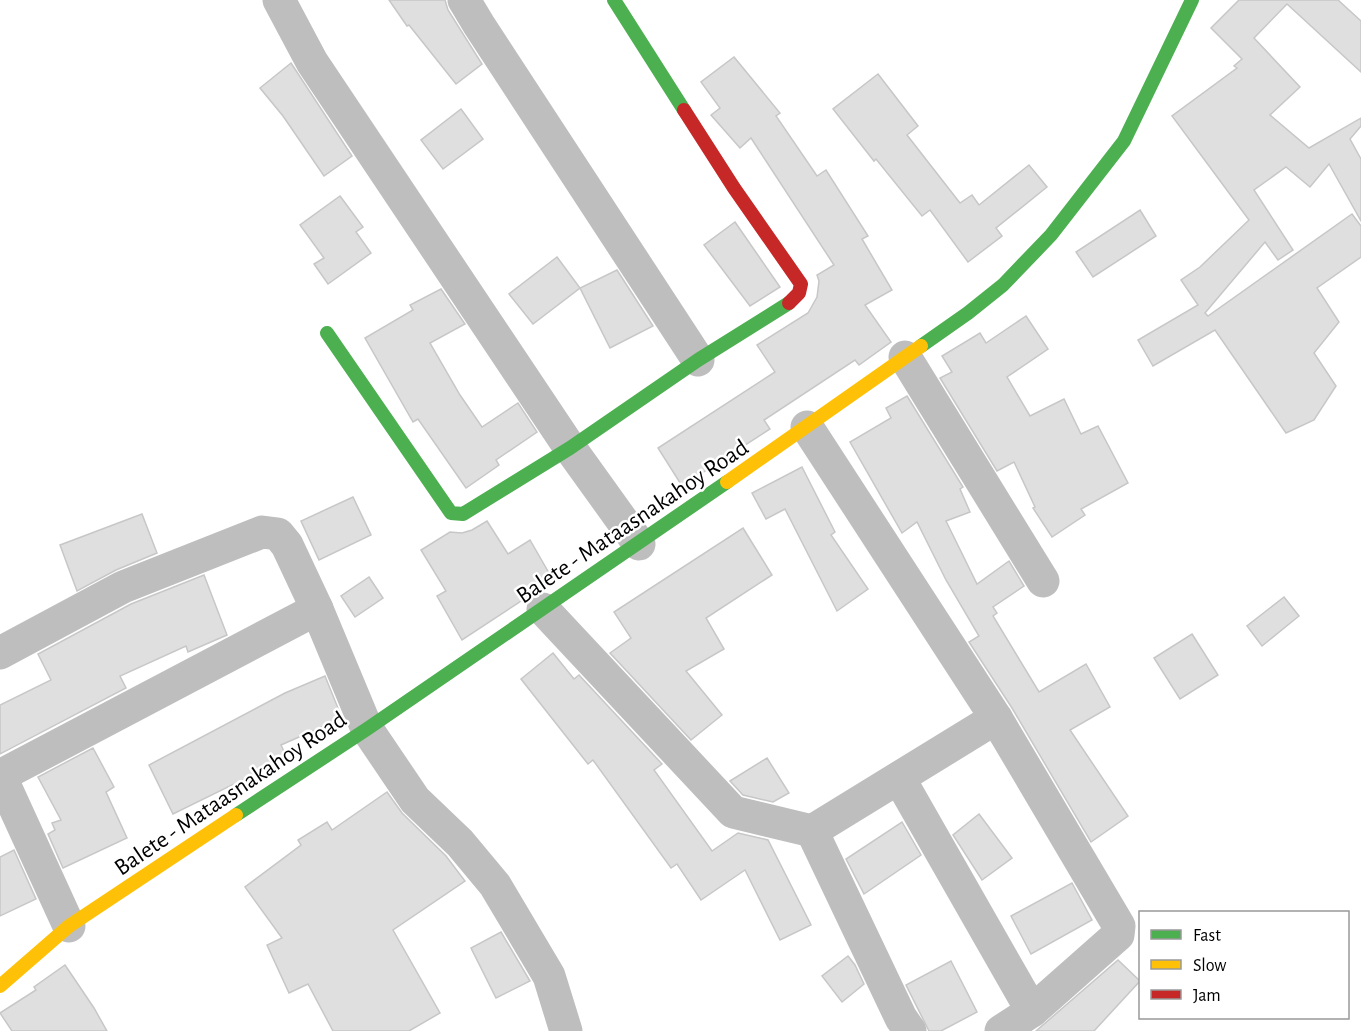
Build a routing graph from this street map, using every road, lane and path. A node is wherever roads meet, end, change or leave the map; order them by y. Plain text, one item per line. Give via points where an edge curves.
1 (279, 0) edge
2 (464, 0) edge
3 (614, 0) edge
4 (1192, 0) edge
5 (327, 333) dead end
6 (905, 357) junction
7 (698, 360) junction
8 (807, 427) junction
9 (570, 448) junction
10 (639, 544) junction
11 (1043, 581) dead end
12 (318, 609) junction
13 (543, 609) junction
14 (0, 653) edge
15 (996, 718) junction
16 (367, 729) junction
17 (0, 775) edge
18 (899, 778) junction
19 (812, 831) junction
20 (69, 926) junction
21 (0, 986) edge
22 (1032, 1011) junction
23 (566, 1031) edge
24 (910, 1031) edge
25 (1001, 1031) edge

1 - 9 street via 312,62
2 - 7 street
3 - 7 main road via 734,188 801,284 793,301
4 - 6 main road, Balete - Mataasnakahoy Road via 1124,141 1051,235 1003,285
5 - 9 main road via 451,513 463,514
6 - 8 main road, Balete - Mataasnakahoy Road
6 - 11 street
7 - 9 main road
8 - 10 main road, Balete - Mataasnakahoy Road
8 - 15 street
9 - 10 street
10 - 13 main road, Balete - Mataasnakahoy Road
12 - 14 street via 287,544 278,534 262,531 123,587
12 - 16 street
12 - 17 street
13 - 16 main road, Balete - Mataasnakahoy Road
13 - 19 street via 733,812
15 - 18 street
15 - 22 street via 1120,931
16 - 20 main road, Balete - Mataasnakahoy Road
16 - 23 street via 415,800 495,885 549,976
17 - 20 street
18 - 19 street
18 - 22 street
19 - 24 street
20 - 21 main road, Balete - Mataasnakahoy Road
22 - 25 street

